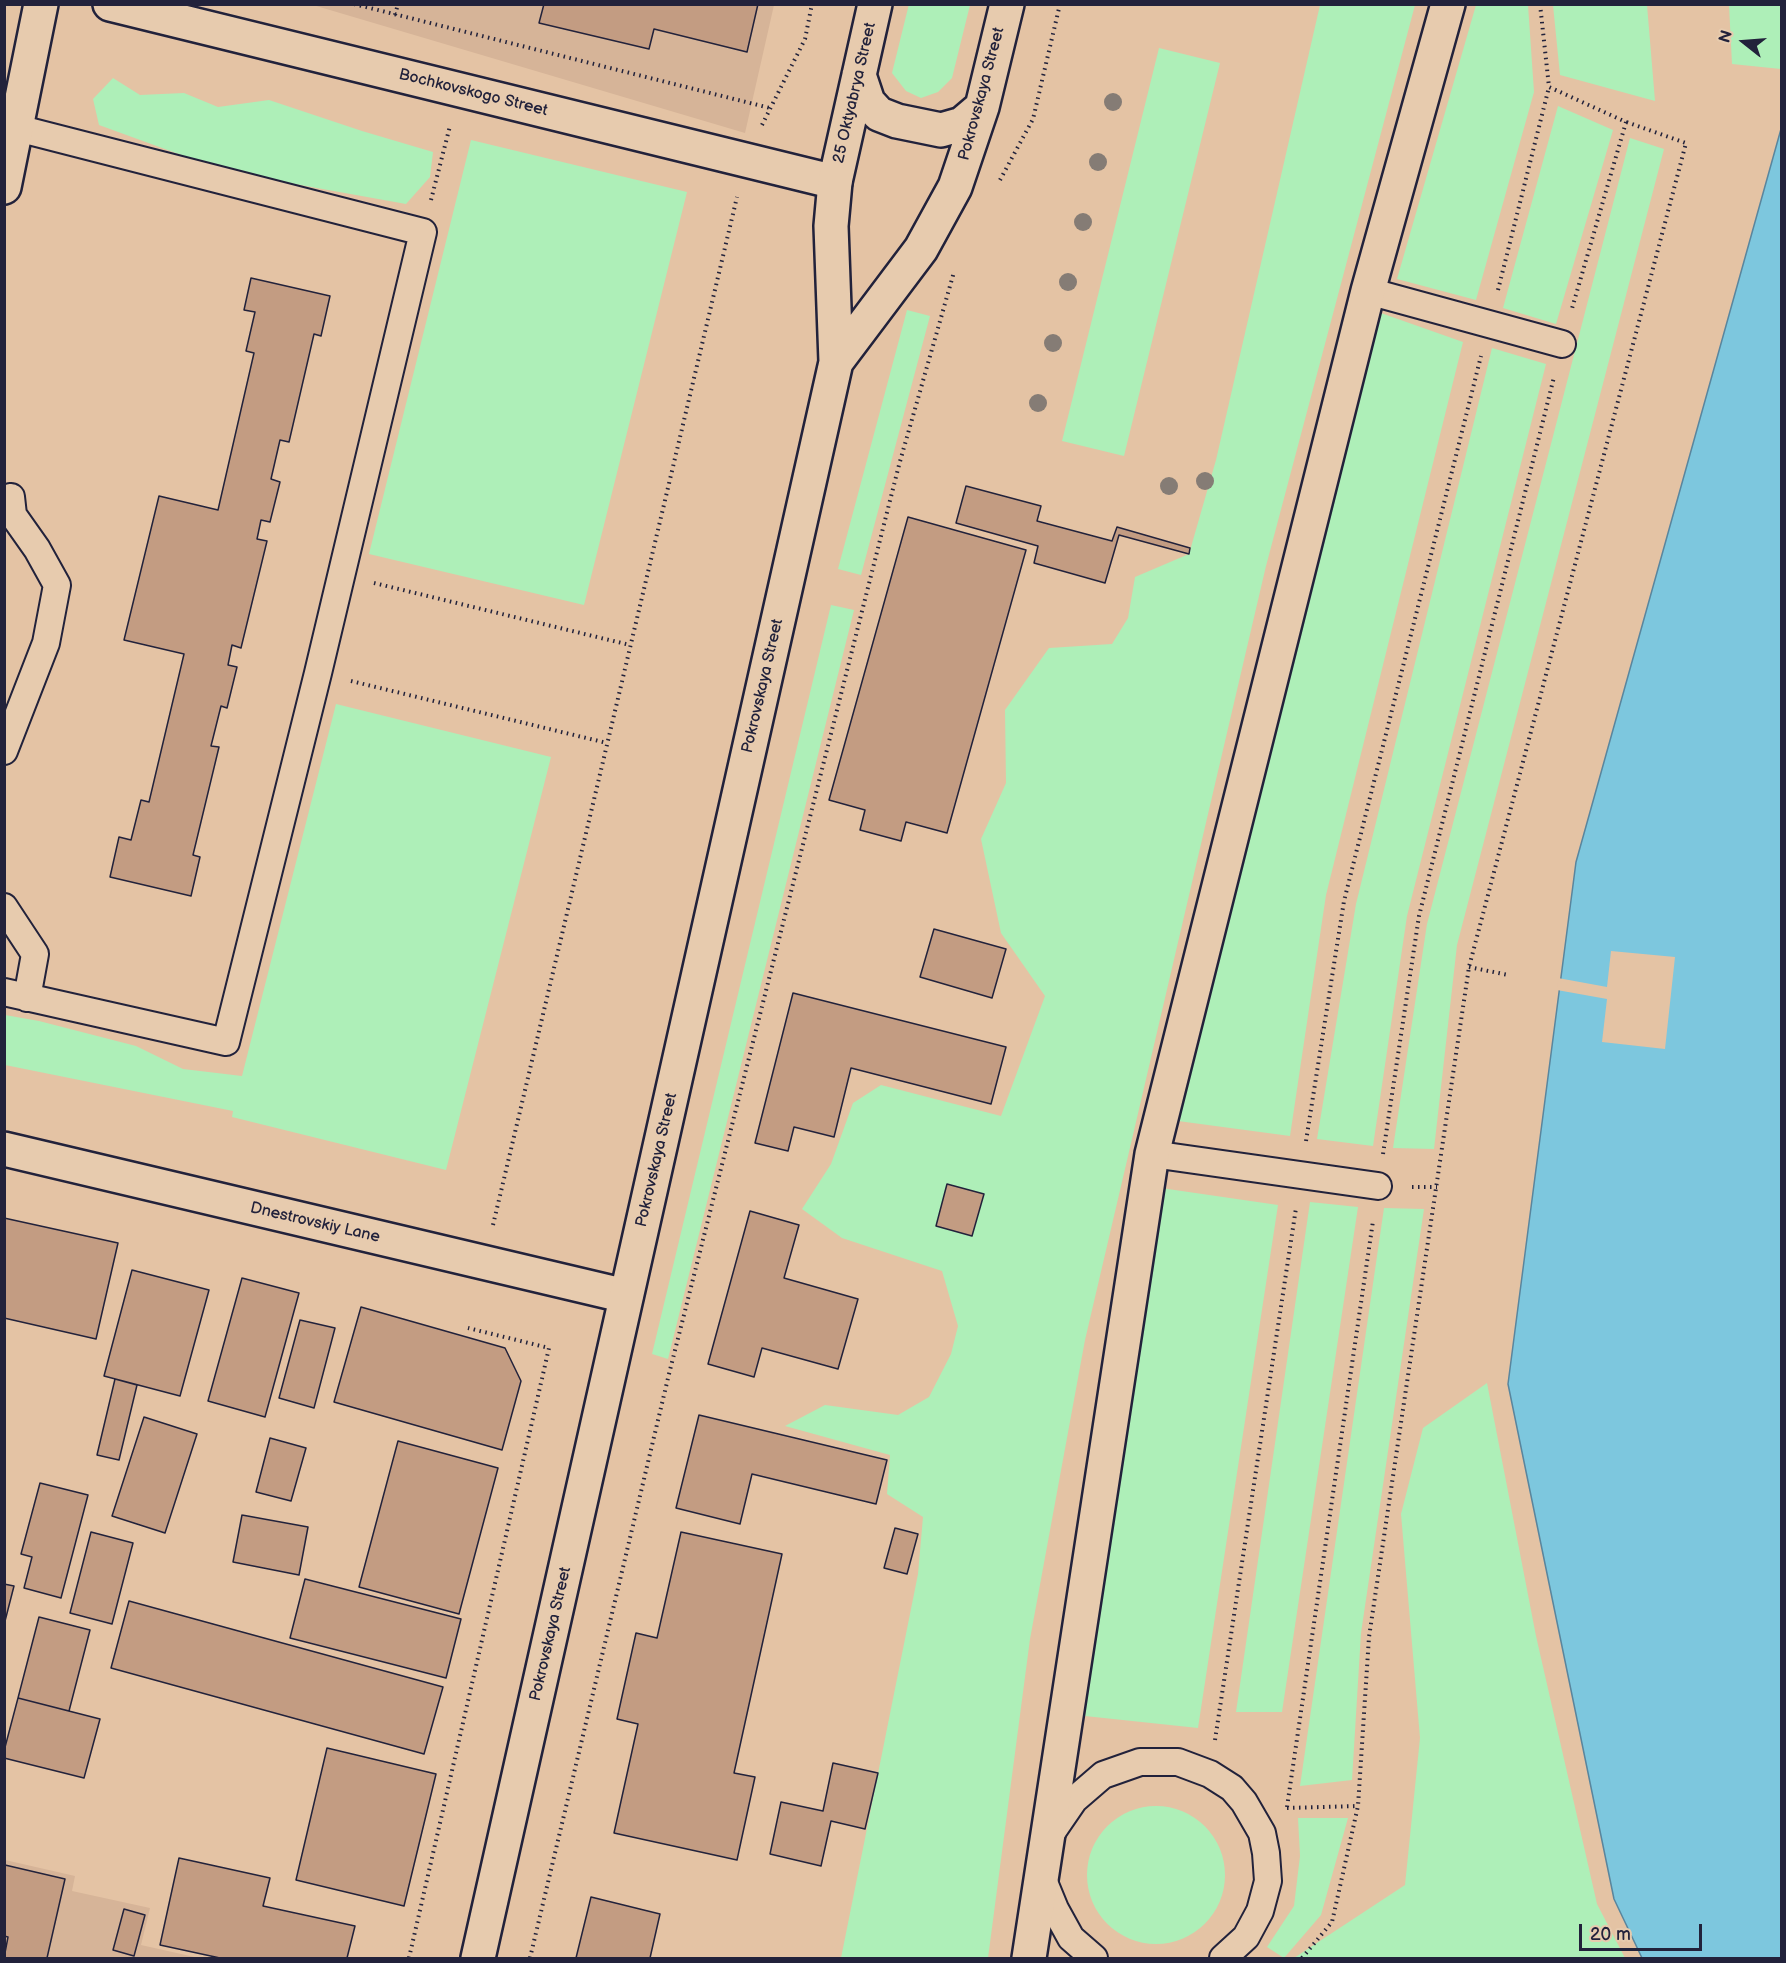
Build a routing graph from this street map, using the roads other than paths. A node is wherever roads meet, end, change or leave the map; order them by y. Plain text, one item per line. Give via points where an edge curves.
1 (41, 4) edge
2 (110, 4) edge
3 (875, 4) edge
4 (1006, 4) edge
5 (1448, 4) edge
6 (859, 75) junction
7 (982, 107) junction
8 (17, 128) junction
9 (835, 182) junction
10 (4, 187) edge
11 (1368, 291) junction
12 (1562, 344) road end
13 (836, 362) junction
14 (11, 497) dead end
15 (4, 751) edge
16 (4, 907) edge
17 (16, 995) edge
18 (4, 1149) edge
19 (1152, 1154) junction
20 (1378, 1186) road end
21 (626, 1296) junction
22 (1046, 1840) junction
23 (1041, 1875) junction
24 (478, 1959) edge
25 (1029, 1959) edge
26 (1094, 1959) edge
27 (1223, 1959) edge

1 - 8 street
2 - 9 street, Bochkovskogo Street
3 - 6 street, 25 Oktyabrya Street
4 - 7 street, Pokrovskaya Street
5 - 11 street
6 - 7 street via 868,102 879,114 897,121 941,130 962,124
6 - 9 street, 25 Oktyabrya Street
7 - 13 street, Pokrovskaya Street via 955,187 921,249
8 - 10 street
8 - 17 lane via 423,232 226,1042
9 - 13 street, Pokrovskaya Street via 831,226
11 - 12 lane
11 - 19 street
13 - 21 street, Pokrovskaya Street
14 - 15 lane via 13,515 57,585 46,643
16 - 17 lane via 35,954
18 - 21 street, Dnestrovskiy Lane
19 - 20 lane
19 - 22 street
21 - 24 street, Pokrovskaya Street
22 - 23 street
22 - 27 lane via 1074,1800 1104,1775 1140,1762 1178,1762 1210,1774 1232,1788 1262,1833 1268,1881 1260,1911 1246,1937
23 - 25 street
23 - 26 lane via 1071,1938

